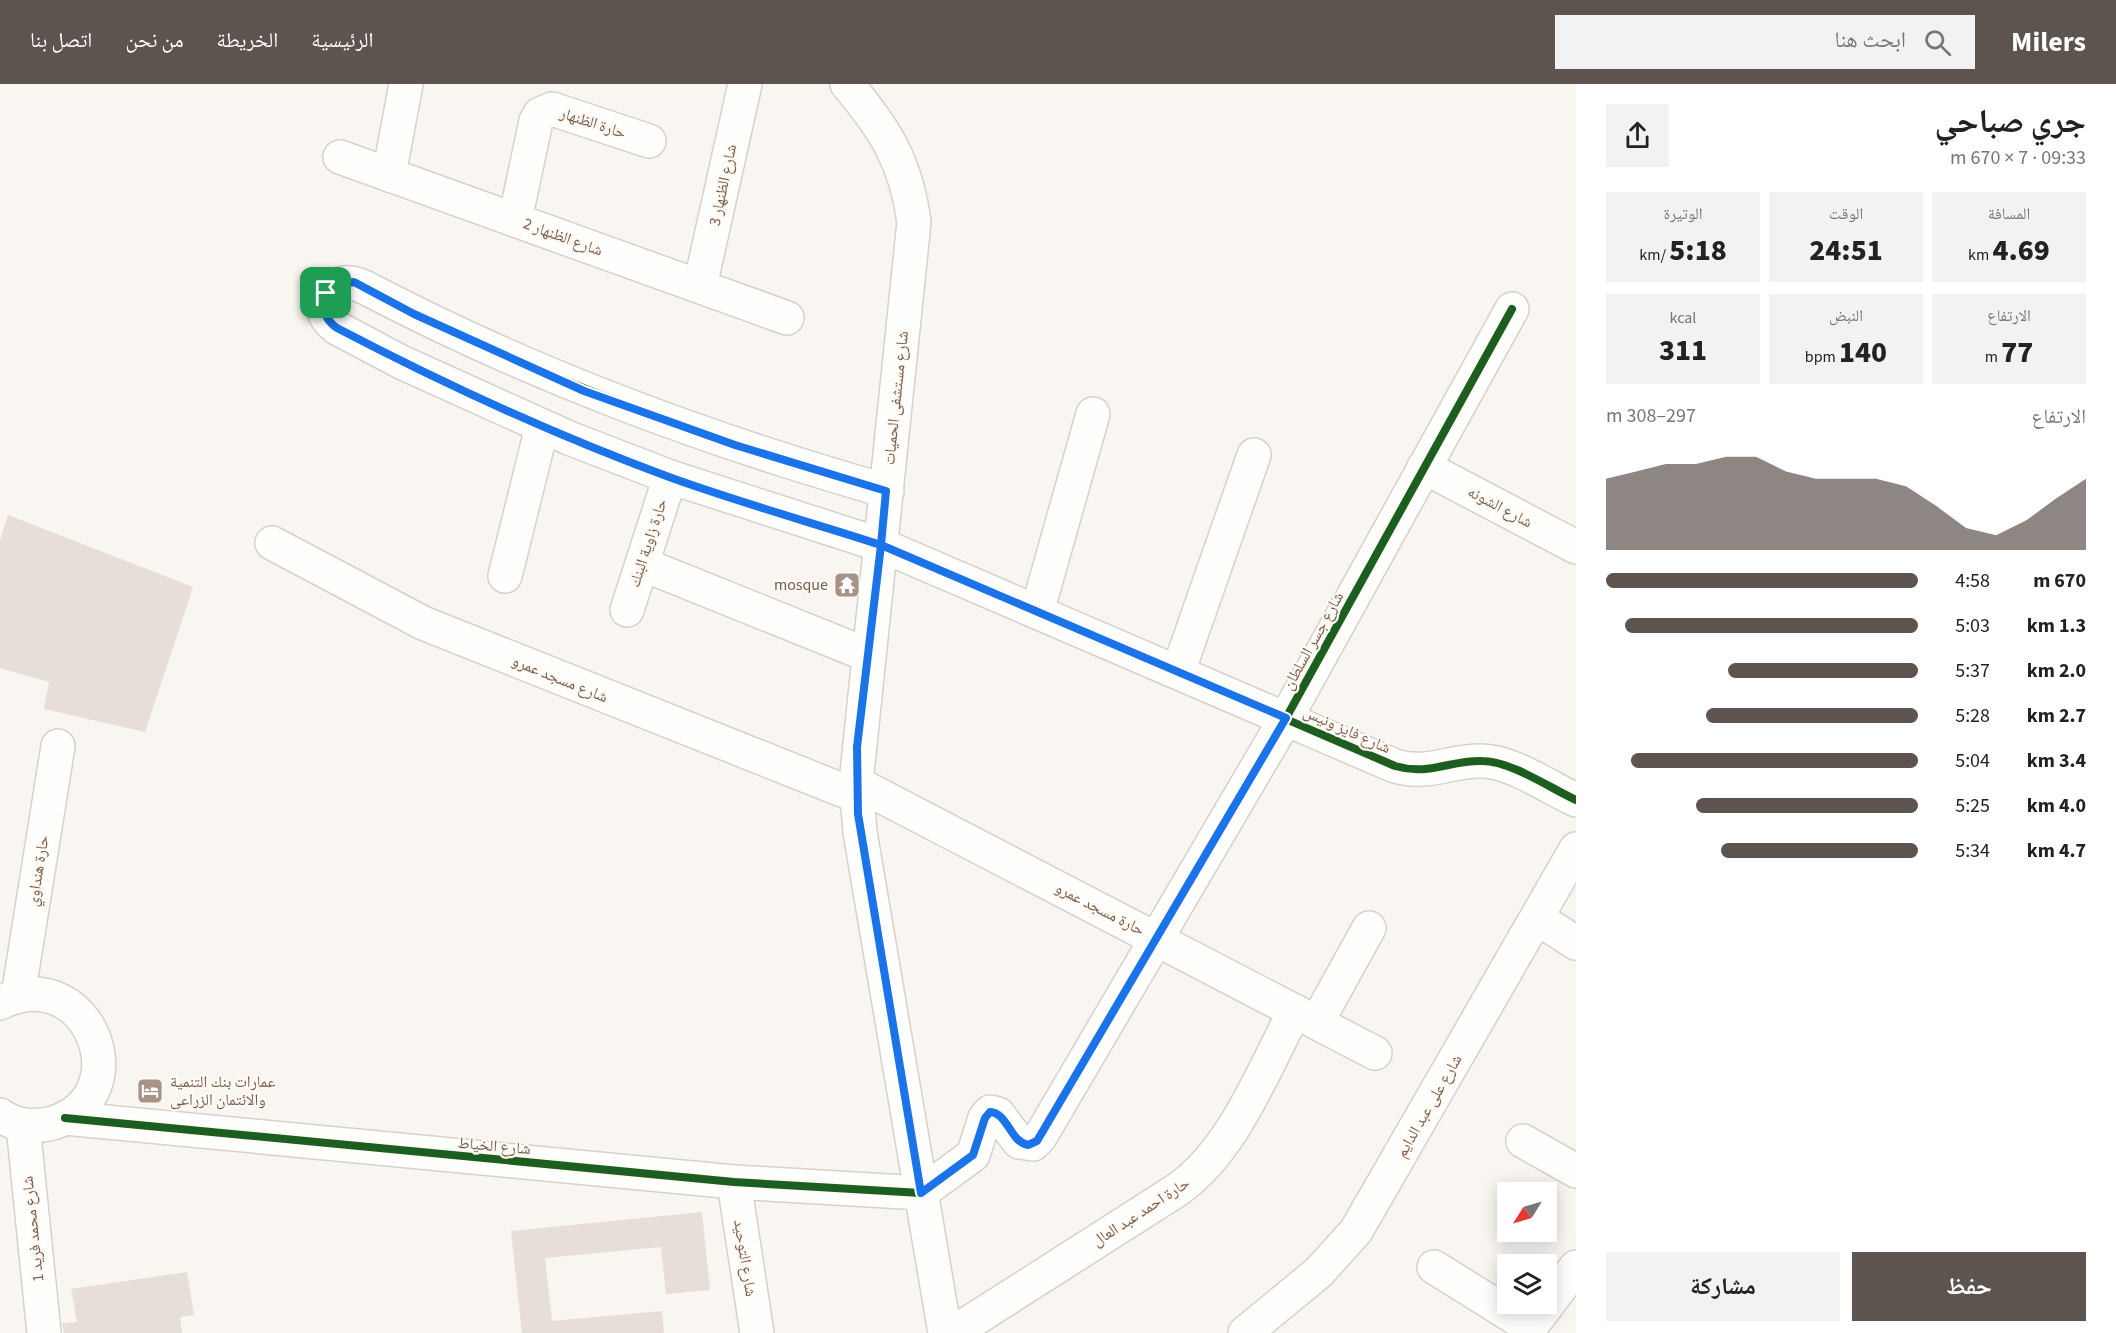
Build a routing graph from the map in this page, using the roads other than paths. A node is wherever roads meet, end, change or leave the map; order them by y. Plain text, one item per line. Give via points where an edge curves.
1 (406, 84) edge
2 (745, 84) edge
3 (846, 84) edge
4 (648, 141) dead end
5 (340, 157) dead end
6 (390, 174) junction
7 (515, 220) junction
8 (700, 286) junction
9 (1512, 309) dead end
10 (414, 314) junction
11 (787, 318) dead end
12 (401, 362) junction
13 (584, 391) junction
14 (1093, 414) dead end
15 (556, 432) junction
16 (1254, 455) dead end
17 (1424, 467) junction
18 (670, 477) junction
19 (886, 491) junction
20 (272, 543) dead end
21 (881, 545) junction
22 (1576, 547) edge
23 (642, 564) junction
24 (505, 576) dead end
25 (627, 610) dead end
26 (1037, 612) junction
27 (868, 655) junction
28 (1178, 672) junction
29 (1286, 718) junction
30 (58, 746) dead end
31 (856, 789) junction
32 (1576, 800) edge
33 (1576, 849) edge
34 (1537, 918) junction
35 (1369, 928) dead end
36 (1157, 939) junction
37 (1576, 943) edge
38 (9, 1000) edge
39 (1306, 1017) junction
40 (1375, 1053) dead end
41 (65, 1118) junction
42 (11, 1120) edge
43 (1522, 1141) dead end
44 (1576, 1172) edge
45 (734, 1182) junction
46 (921, 1193) junction
47 (1434, 1267) dead end
48 (1576, 1267) edge
49 (1528, 1330) edge
50 (44, 1333) edge
51 (757, 1333) edge
52 (945, 1333) edge
53 (953, 1333) edge
54 (1245, 1333) edge

1 - 6 street
2 - 8 street, شارع الظنهار 3
3 - 19 street, شارع مستشفى الحميات via 891,142 903,167 914,222
4 - 7 street, حارة الظنهار via 546,110 536,121
5 - 6 street, شارع الظنهار 2
6 - 7 street, شارع الظنهار 2
7 - 8 street, شارع الظنهار 2
8 - 11 street, شارع الظنهار 2
9 - 17 street, شارع جسر السلطان
10 - 12 street
10 - 12 street, شارع فايز ونيس via 354,282 334,286 323,303 328,322
10 - 13 street, شارع فايز ونيس
12 - 15 street, شارع فايز ونيس
13 - 15 street
13 - 19 street, شارع فايز ونيس via 707,436
14 - 26 street
15 - 18 street, شارع فايز ونيس
15 - 24 street
16 - 28 street
17 - 22 street, شارع الشونه
17 - 29 street, شارع جسر السلطان
18 - 21 street, شارع فايز ونيس
18 - 23 street, حارة زاوية البنك
19 - 21 street, شارع مستشفى الحميات
20 - 31 street, شارع مسجد عمرو via 433,628
21 - 26 street, شارع فايز ونيس
21 - 27 street, شارع مستشفى الحميات
23 - 25 street, حارة زاوية البنك
23 - 27 street
26 - 28 street, شارع فايز ونيس
27 - 31 street, شارع مستشفى الحميات
28 - 29 street, شارع فايز ونيس
29 - 32 street, شارع فايز ونيس via 1401,768 1421,771 1468,762 1495,762
29 - 36 street, شارع جسر السلطان
30 - 38 street, حارة هنداوي
31 - 36 street, حارة مسجد عمرو
31 - 46 street, شارع مستشفى الحميات
33 - 34 street, شارع على عبد الدايم
34 - 37 street
34 - 54 street, شارع على عبد الدايم via 1356,1231 1319,1272
35 - 39 street, حارة احمد عبد العال
36 - 39 street, حارة مسجد عمرو
36 - 46 street, شارع جسر السلطان via 1037,1141 1028,1145 1019,1142 998,1114 990,1112 973,1155
38 - 41 street via 37,994 55,998 86,1020 95,1036 99,1065 92,1092
39 - 40 street, حارة مسجد عمرو
39 - 53 street, حارة احمد عبد العال via 1206,1167 1177,1191
41 - 42 street via 51,1123
41 - 45 street, شارع الخياط
42 - 50 street, شارع محمد فريد 1
43 - 44 street
45 - 46 street, شارع الخياط
45 - 51 street, شارع التوحيد
46 - 52 street, شارع مستشفى الحميات
47 - 49 street
48 - 49 street

